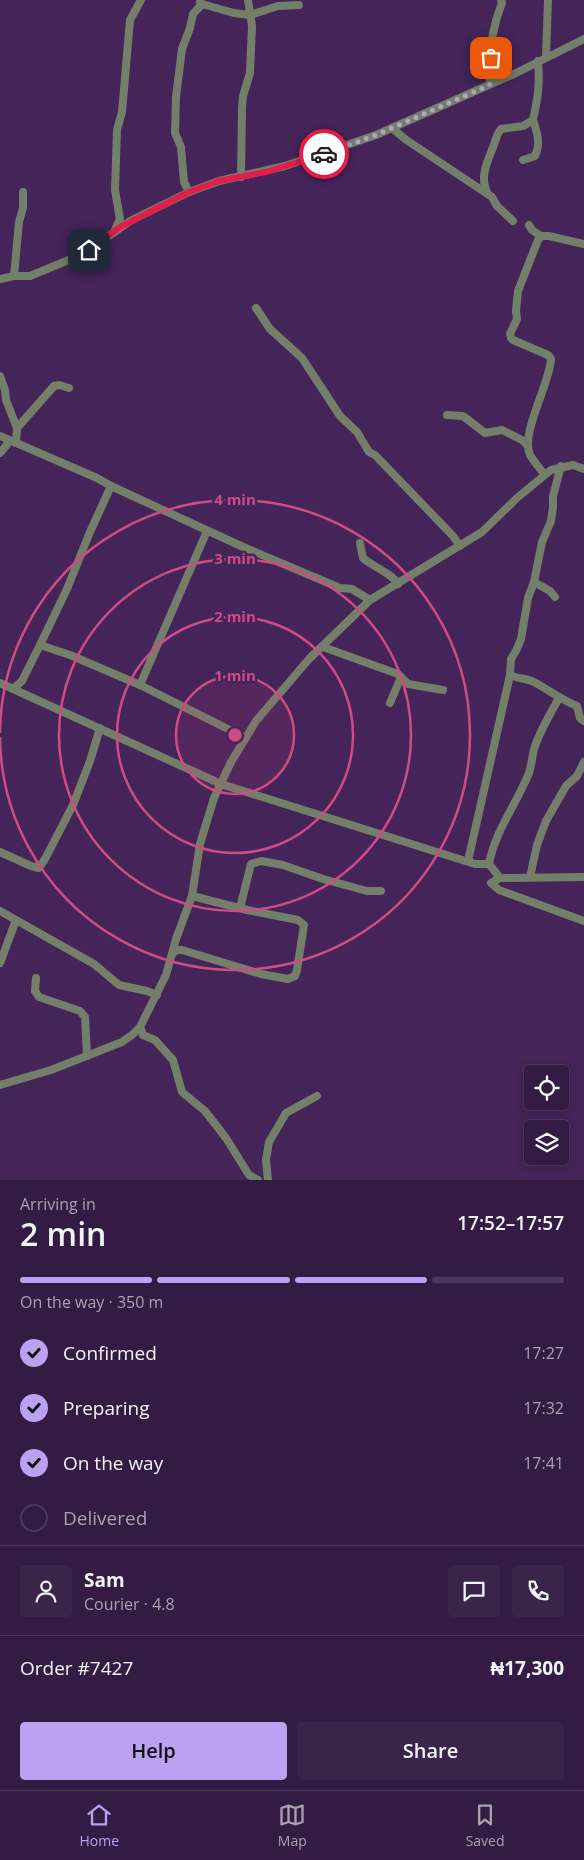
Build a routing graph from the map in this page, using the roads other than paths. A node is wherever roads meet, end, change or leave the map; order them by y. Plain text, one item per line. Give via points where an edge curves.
1 (141, 0) edge
2 (248, 0) edge
3 (501, 0) edge
4 (548, 0) edge
5 (201, 2) edge
6 (298, 5) dead end
7 (250, 15) junction
8 (584, 39) edge
9 (542, 59) junction
10 (490, 84) junction
11 (533, 120) junction
12 (392, 128) junction
13 (523, 160) dead end
14 (241, 177) junction
15 (23, 192) dead end
16 (189, 192) junction
17 (488, 194) junction
18 (513, 221) dead end
19 (529, 225) dead end
20 (116, 230) junction
21 (541, 236) junction
22 (584, 244) edge
23 (14, 276) junction
24 (0, 280) edge
25 (256, 308) dead end
26 (0, 376) edge
27 (68, 388) dead end
28 (446, 415) dead end
29 (17, 428) junction
30 (0, 436) edge
31 (13, 442) junction
32 (528, 445) junction
33 (0, 454) edge
34 (561, 466) junction
35 (584, 468) edge
36 (544, 474) junction
37 (111, 486) junction
38 (207, 531) junction
39 (360, 544) dead end
40 (460, 546) junction
41 (534, 582) junction
42 (398, 584) junction
43 (555, 598) dead end
44 (370, 600) junction
45 (40, 645) junction
46 (323, 646) junction
47 (510, 675) junction
48 (401, 677) junction
49 (0, 683) edge
50 (140, 685) junction
51 (13, 689) junction
52 (443, 690) dead end
53 (559, 698) junction
54 (390, 703) dead end
55 (584, 721) edge
56 (100, 728) junction
57 (246, 738) junction
58 (584, 762) edge
59 (221, 784) junction
60 (0, 852) edge
61 (468, 860) junction
62 (489, 864) junction
63 (583, 875) edge
64 (530, 877) junction
65 (500, 878) junction
66 (381, 891) dead end
67 (192, 896) junction
68 (240, 908) junction
69 (0, 911) edge
70 (16, 920) junction
71 (584, 921) edge
72 (172, 954) junction
73 (0, 963) edge
74 (36, 978) dead end
75 (157, 996) junction
76 (140, 1027) junction
77 (87, 1056) junction
78 (0, 1085) edge
79 (317, 1096) dead end
80 (258, 1180) edge
81 (268, 1180) edge

1 - 20 street via 130,20 128,65 117,130 115,190 120,219
2 - 7 street
3 - 10 street via 492,34
4 - 9 street
5 - 7 street
5 - 16 street via 192,14 182,49 176,97 175,133 181,147 184,182
6 - 7 street via 278,6
7 - 14 street via 250,73 243,96
8 - 9 street
9 - 10 street
9 - 11 street via 540,91
10 - 12 street
11 - 13 street via 538,150 535,156
11 - 17 street via 522,126 502,129 496,135 484,171
12 - 14 street via 326,154
12 - 17 street
14 - 16 street
15 - 23 street
16 - 20 street
17 - 18 street
19 - 21 street
20 - 23 street via 94,247 65,262 30,276
21 - 22 street
21 - 32 street via 518,291 517,319 510,334 513,340 551,358
23 - 24 street
25 - 40 street via 270,329 302,358 340,416 357,432 369,452
26 - 29 street
27 - 29 street via 54,386
28 - 32 street via 463,416 485,433 502,430
29 - 31 street
30 - 31 street
31 - 33 street
31 - 37 street
32 - 36 street via 530,455
34 - 35 street
34 - 36 street
34 - 41 street
36 - 40 street via 482,532
37 - 38 street
37 - 45 street
38 - 44 street via 340,588 352,589
38 - 50 street
39 - 42 street via 363,558 378,570 393,576
40 - 42 street
41 - 43 street via 550,590
41 - 47 street via 521,639 510,659
42 - 44 street
44 - 46 street
45 - 50 street
45 - 51 street via 22,681
46 - 48 street
46 - 57 street via 266,709
47 - 53 street via 533,682
47 - 61 street
48 - 52 street via 408,684
48 - 54 street
49 - 51 street
50 - 57 street
51 - 56 street
53 - 55 street via 577,706
53 - 62 street via 534,749 529,772 504,823
56 - 59 street
56 - 60 street via 73,805 39,868
57 - 59 street
58 - 64 street via 546,821
59 - 61 street
59 - 67 street via 200,844
61 - 62 street via 475,864
62 - 65 street
63 - 64 street
64 - 65 street
65 - 71 street via 491,883 499,890
66 - 68 street via 367,891 261,861 251,864
67 - 68 street
67 - 72 street
68 - 72 street via 298,920 304,925 295,976 261,974 182,950
69 - 70 street
70 - 73 street
70 - 75 street via 94,964 119,985
72 - 75 street
74 - 77 street via 35,991 39,997 80,1011 85,1017
75 - 76 street
76 - 77 street via 122,1042
76 - 80 street via 143,1034 155,1040 173,1060 182,1092 205,1111 249,1175
77 - 78 street
79 - 81 street via 286,1113 273,1135 266,1160

